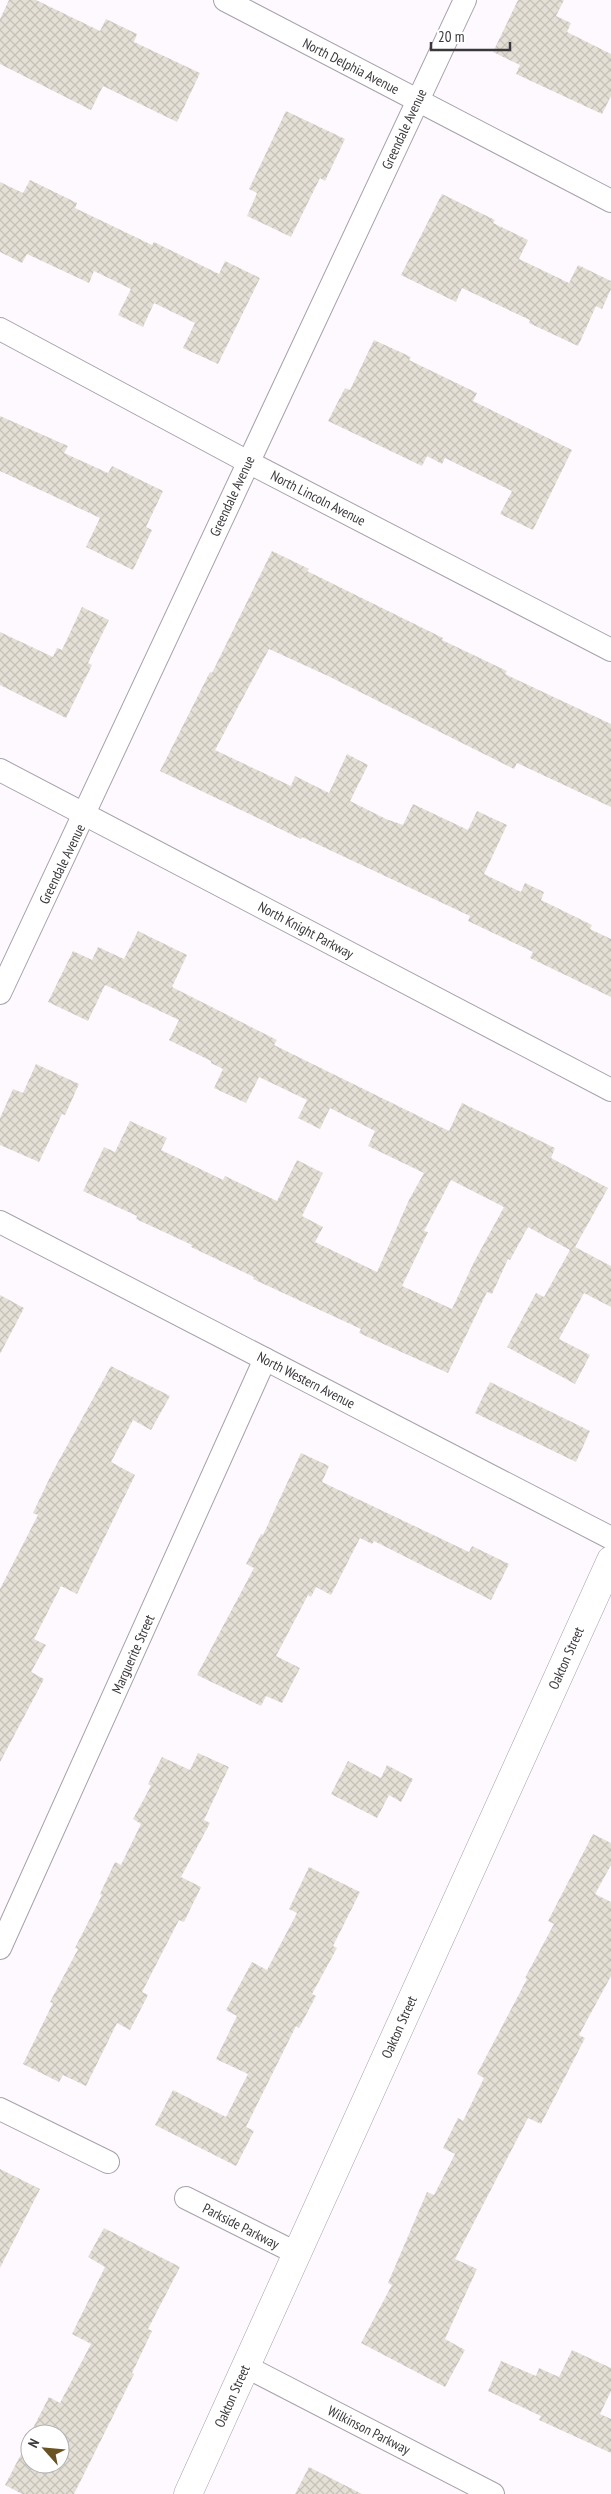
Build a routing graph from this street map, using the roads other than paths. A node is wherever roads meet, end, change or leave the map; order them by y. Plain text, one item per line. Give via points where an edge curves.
1 (225, 0) edge
2 (465, 0) edge
3 (418, 100) junction
4 (611, 201) edge
5 (0, 329) edge
6 (248, 462) junction
7 (611, 650) edge
8 (0, 770) edge
9 (86, 814) junction
10 (0, 993) edge
11 (611, 1090) edge
12 (0, 1222) edge
13 (265, 1359) junction
14 (611, 1538) edge
15 (611, 1560) edge
16 (0, 1948) edge
17 (0, 2109) edge
18 (108, 2162) dead end
19 (186, 2198) dead end
20 (296, 2253) junction
21 (245, 2366) junction
22 (188, 2494) edge
23 (493, 2494) edge

1 - 3 street, North Delphia Avenue
2 - 3 street, Greendale Avenue
3 - 4 street, North Delphia Avenue
3 - 6 street, Greendale Avenue
5 - 6 street, North Lincoln Avenue
6 - 7 street, North Lincoln Avenue
6 - 9 street, Greendale Avenue
8 - 9 street, North Knight Parkway
9 - 10 street, Greendale Avenue
9 - 11 street, North Knight Parkway
12 - 13 street, North Western Avenue
13 - 14 street, North Western Avenue
13 - 16 street, Marguerite Street
15 - 20 main road, Oakton Street
17 - 18 street
19 - 20 street, Parkside Parkway
20 - 21 main road, Oakton Street
21 - 22 main road, Oakton Street
21 - 23 street, Wilkinson Parkway

